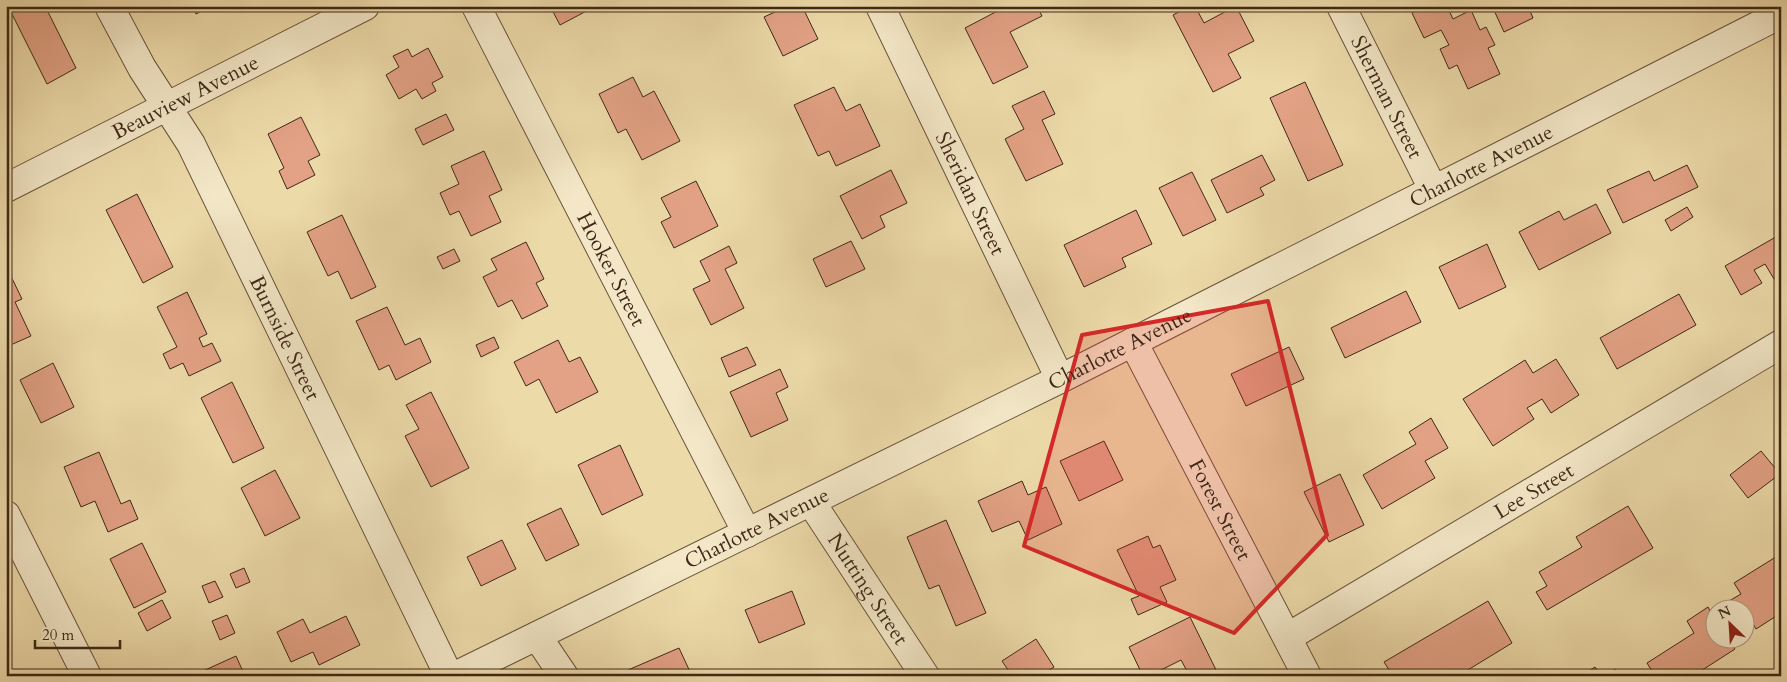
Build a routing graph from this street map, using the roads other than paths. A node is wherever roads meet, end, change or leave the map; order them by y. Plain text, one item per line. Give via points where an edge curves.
1 (109, 6) edge
2 (365, 6) edge
3 (476, 6) edge
4 (880, 6) edge
5 (1341, 6) edge
6 (1781, 14) edge
7 (167, 106) junction
8 (6, 188) edge
9 (1433, 189) junction
10 (1134, 342) junction
11 (1781, 344) edge
12 (1060, 379) junction
13 (811, 502) junction
14 (6, 515) edge
15 (747, 533) junction
16 (537, 636) junction
17 (1288, 637) junction
18 (87, 676) edge
19 (449, 676) edge
20 (455, 676) edge
21 (564, 676) edge
22 (925, 676) edge
23 (1307, 676) edge

1 - 7 street, Burnside Street via 142,68
2 - 7 street, Beauview Avenue
3 - 15 street, Hooker Street
4 - 12 street, Sheridan Street
5 - 9 street, Sherman Street
6 - 9 street, Charlotte Avenue
7 - 8 street, Beauview Avenue
7 - 19 street, Burnside Street via 192,144
9 - 10 street, Charlotte Avenue
10 - 12 street, Charlotte Avenue
10 - 17 street, Forest Street
11 - 17 street, Lee Street
12 - 13 street, Charlotte Avenue
13 - 15 street, Charlotte Avenue
13 - 22 street, Nutting Street
14 - 18 street
15 - 16 street, Charlotte Avenue
16 - 20 street, Charlotte Avenue
16 - 21 street
17 - 23 street, Forest Street

